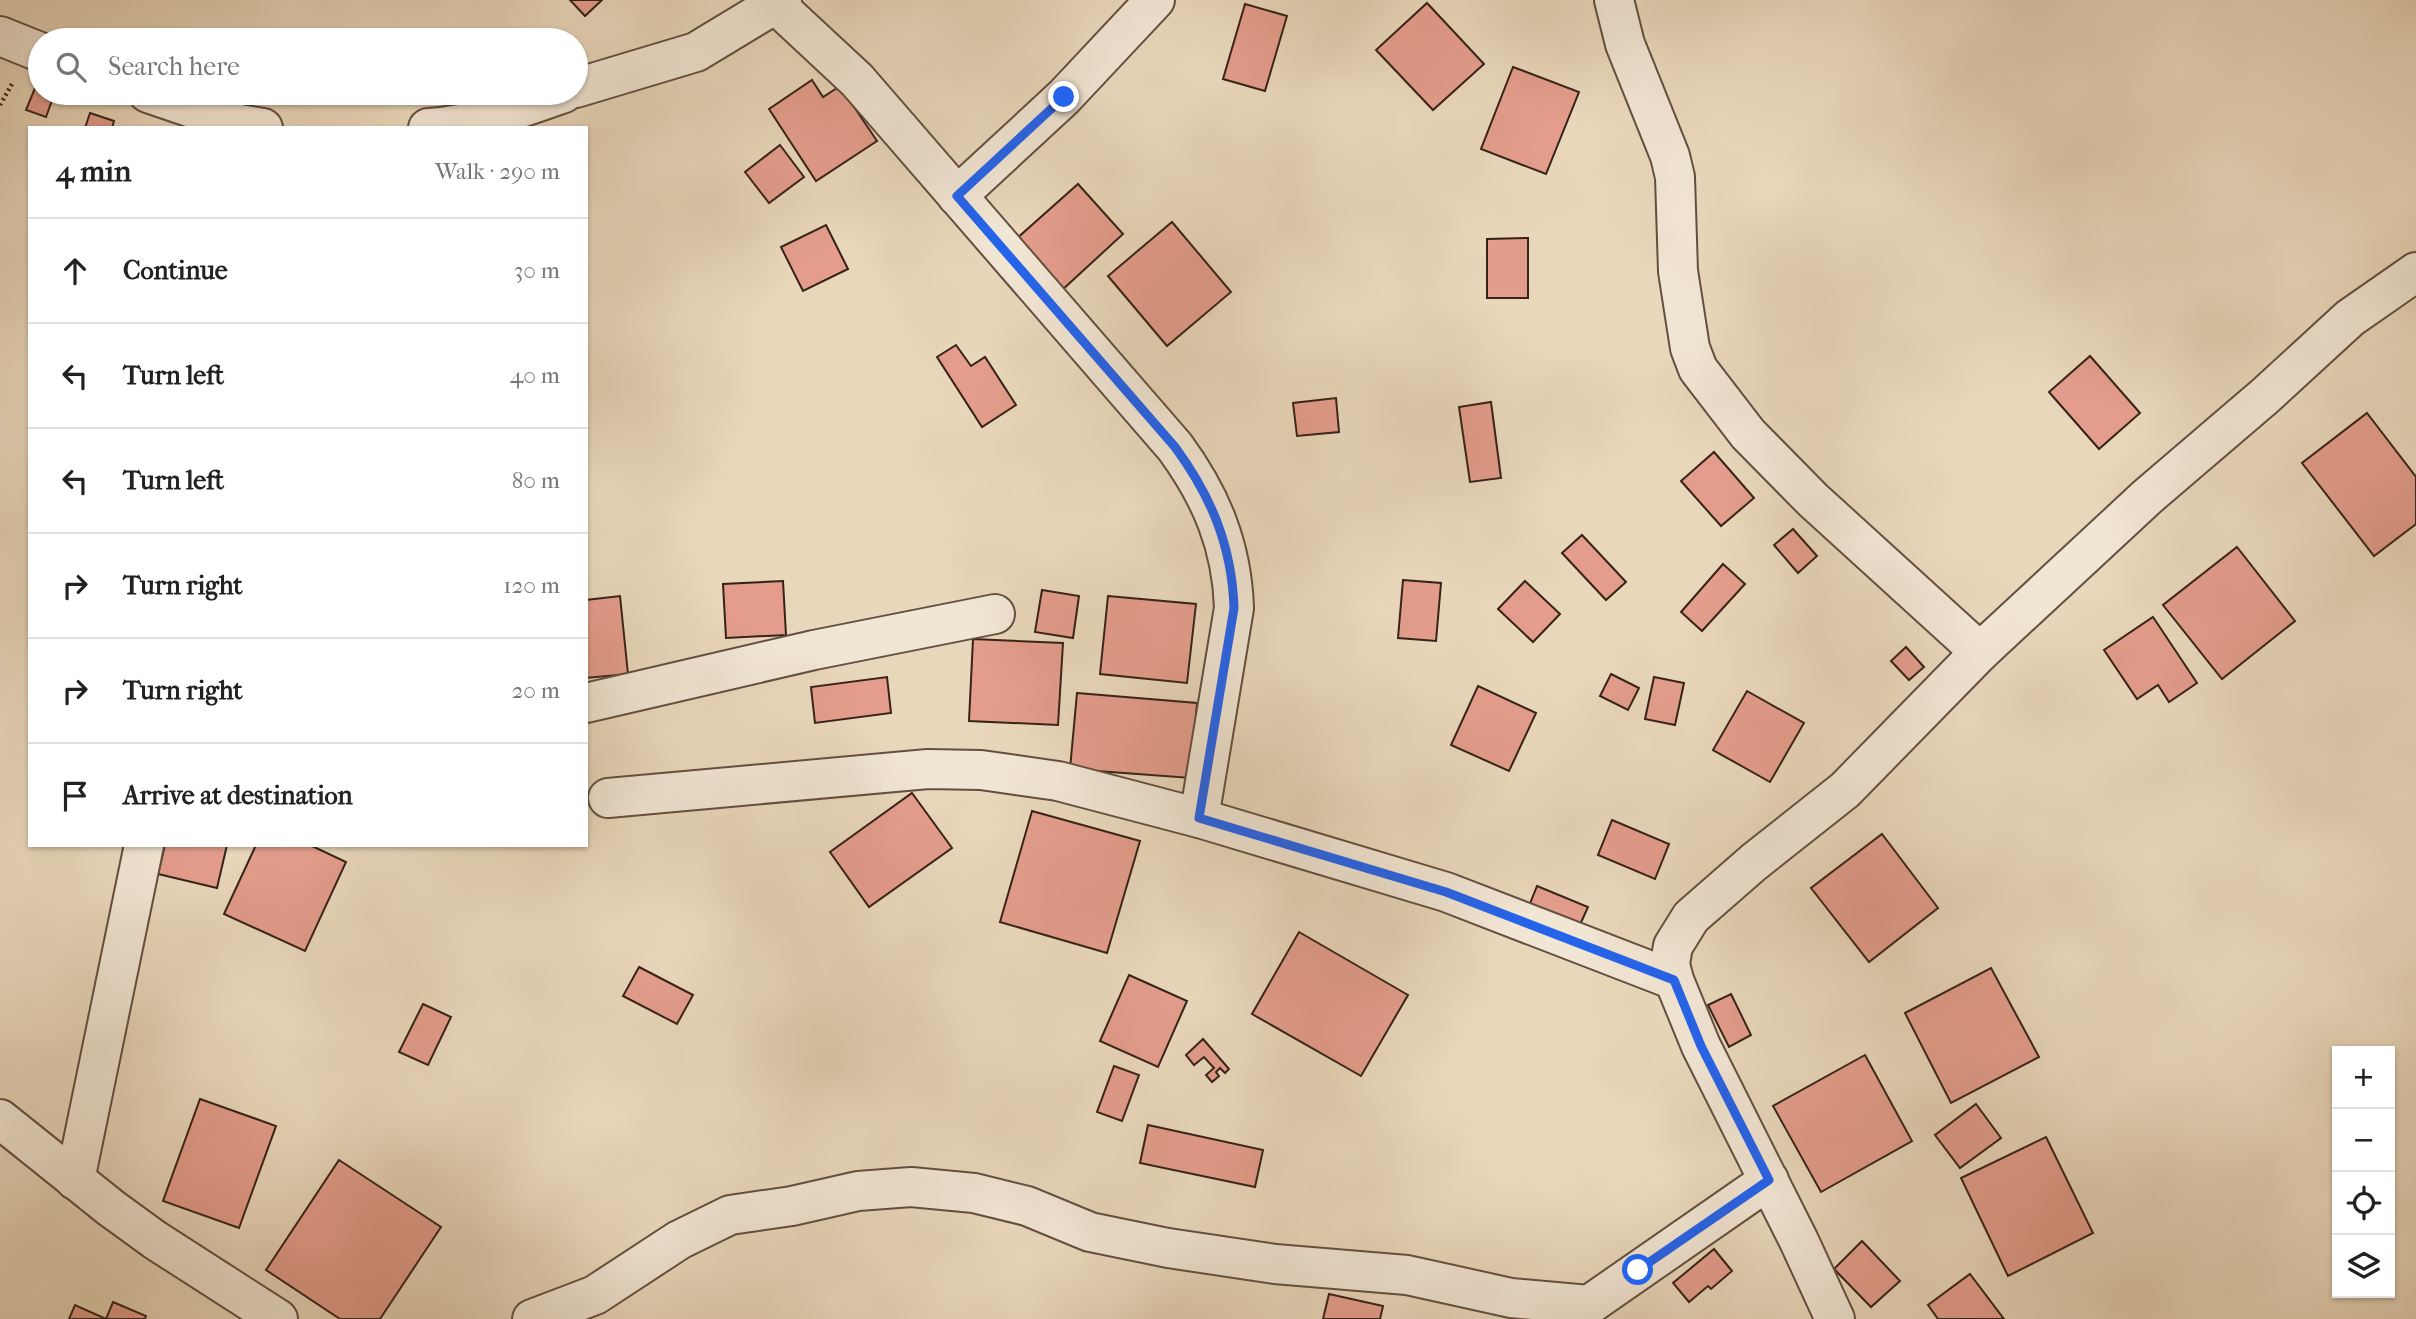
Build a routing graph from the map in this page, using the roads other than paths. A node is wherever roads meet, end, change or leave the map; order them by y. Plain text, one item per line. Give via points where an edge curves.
1 (1154, 0) edge
2 (1614, 0) edge
3 (776, 1) edge
4 (0, 36) edge
5 (28, 47) edge
6 (588, 84) edge
7 (183, 105) edge
8 (531, 105) edge
9 (251, 126) edge
10 (453, 126) edge
11 (957, 196) junction
12 (2416, 272) edge
13 (995, 614) dead end
14 (1980, 652) junction
15 (588, 703) edge
16 (608, 798) dead end
17 (1199, 818) junction
18 (144, 847) edge
19 (1674, 980) junction
20 (0, 1119) edge
21 (75, 1180) junction
22 (1769, 1180) junction
23 (278, 1319) edge
24 (532, 1319) edge
25 (1835, 1319) edge

1 - 11 street via 1064,97
2 - 14 street via 1625,44 1675,177 1678,271 1690,348 1698,369 1757,443 1813,500
3 - 6 street via 696,52
3 - 11 street via 858,80
4 - 5 street
7 - 9 street
8 - 10 street
11 - 17 street via 1175,447 1223,534 1234,608
12 - 14 street via 2350,318
13 - 15 street
14 - 19 street via 1845,790 1691,917 1673,946
16 - 17 street via 928,769 981,770 1058,781
17 - 19 street via 1446,892
18 - 21 street
19 - 22 street via 1701,1046
20 - 21 street
21 - 23 street via 155,1240
22 - 24 street via 1589,1305 1511,1298 1407,1275 1275,1264 1168,1248 1090,1232 1014,1202 911,1187 858,1191 730,1215 679,1240 595,1295
22 - 25 street

